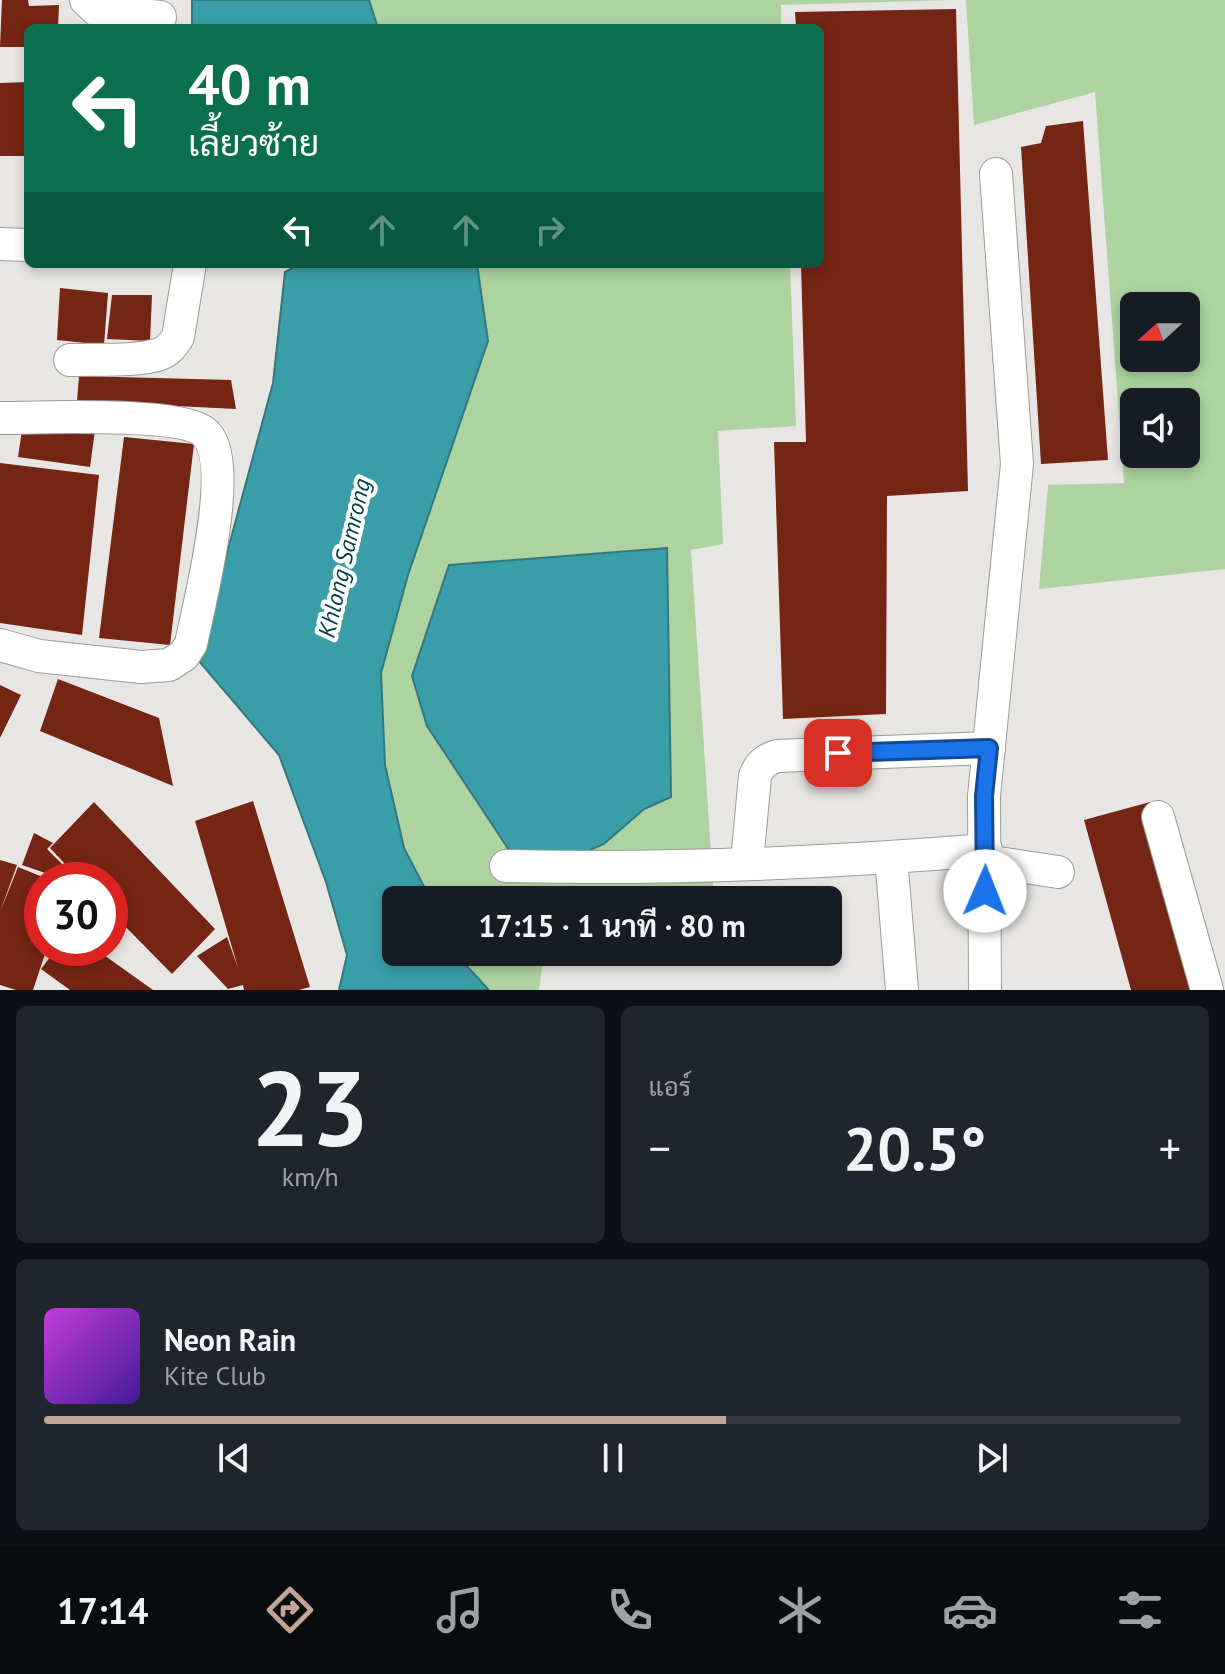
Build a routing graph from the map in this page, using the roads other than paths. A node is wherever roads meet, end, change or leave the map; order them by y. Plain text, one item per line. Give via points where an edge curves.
1 (86, 0) edge
2 (160, 17) dead end
3 (996, 174) dead end
4 (0, 244) edge
5 (24, 245) edge
6 (189, 268) edge
7 (70, 360) dead end
8 (0, 418) edge
9 (0, 645) edge
10 (989, 748) junction
11 (1158, 817) dead end
12 (986, 855) junction
13 (891, 857) junction
14 (747, 862) junction
15 (506, 866) dead end
16 (1058, 872) dead end
17 (902, 990) edge
18 (985, 990) edge
19 (1207, 990) edge

1 - 2 street via 98,11
3 - 10 street via 1017,464
4 - 5 street
6 - 7 street via 178,337 163,354
8 - 9 street via 193,425 207,434 215,450 218,506 191,644 169,665 39,656
10 - 12 street
10 - 14 street via 766,759 755,776
11 - 19 street
12 - 13 street
12 - 16 street
12 - 18 street
13 - 14 street
13 - 17 street
14 - 15 street via 614,869

